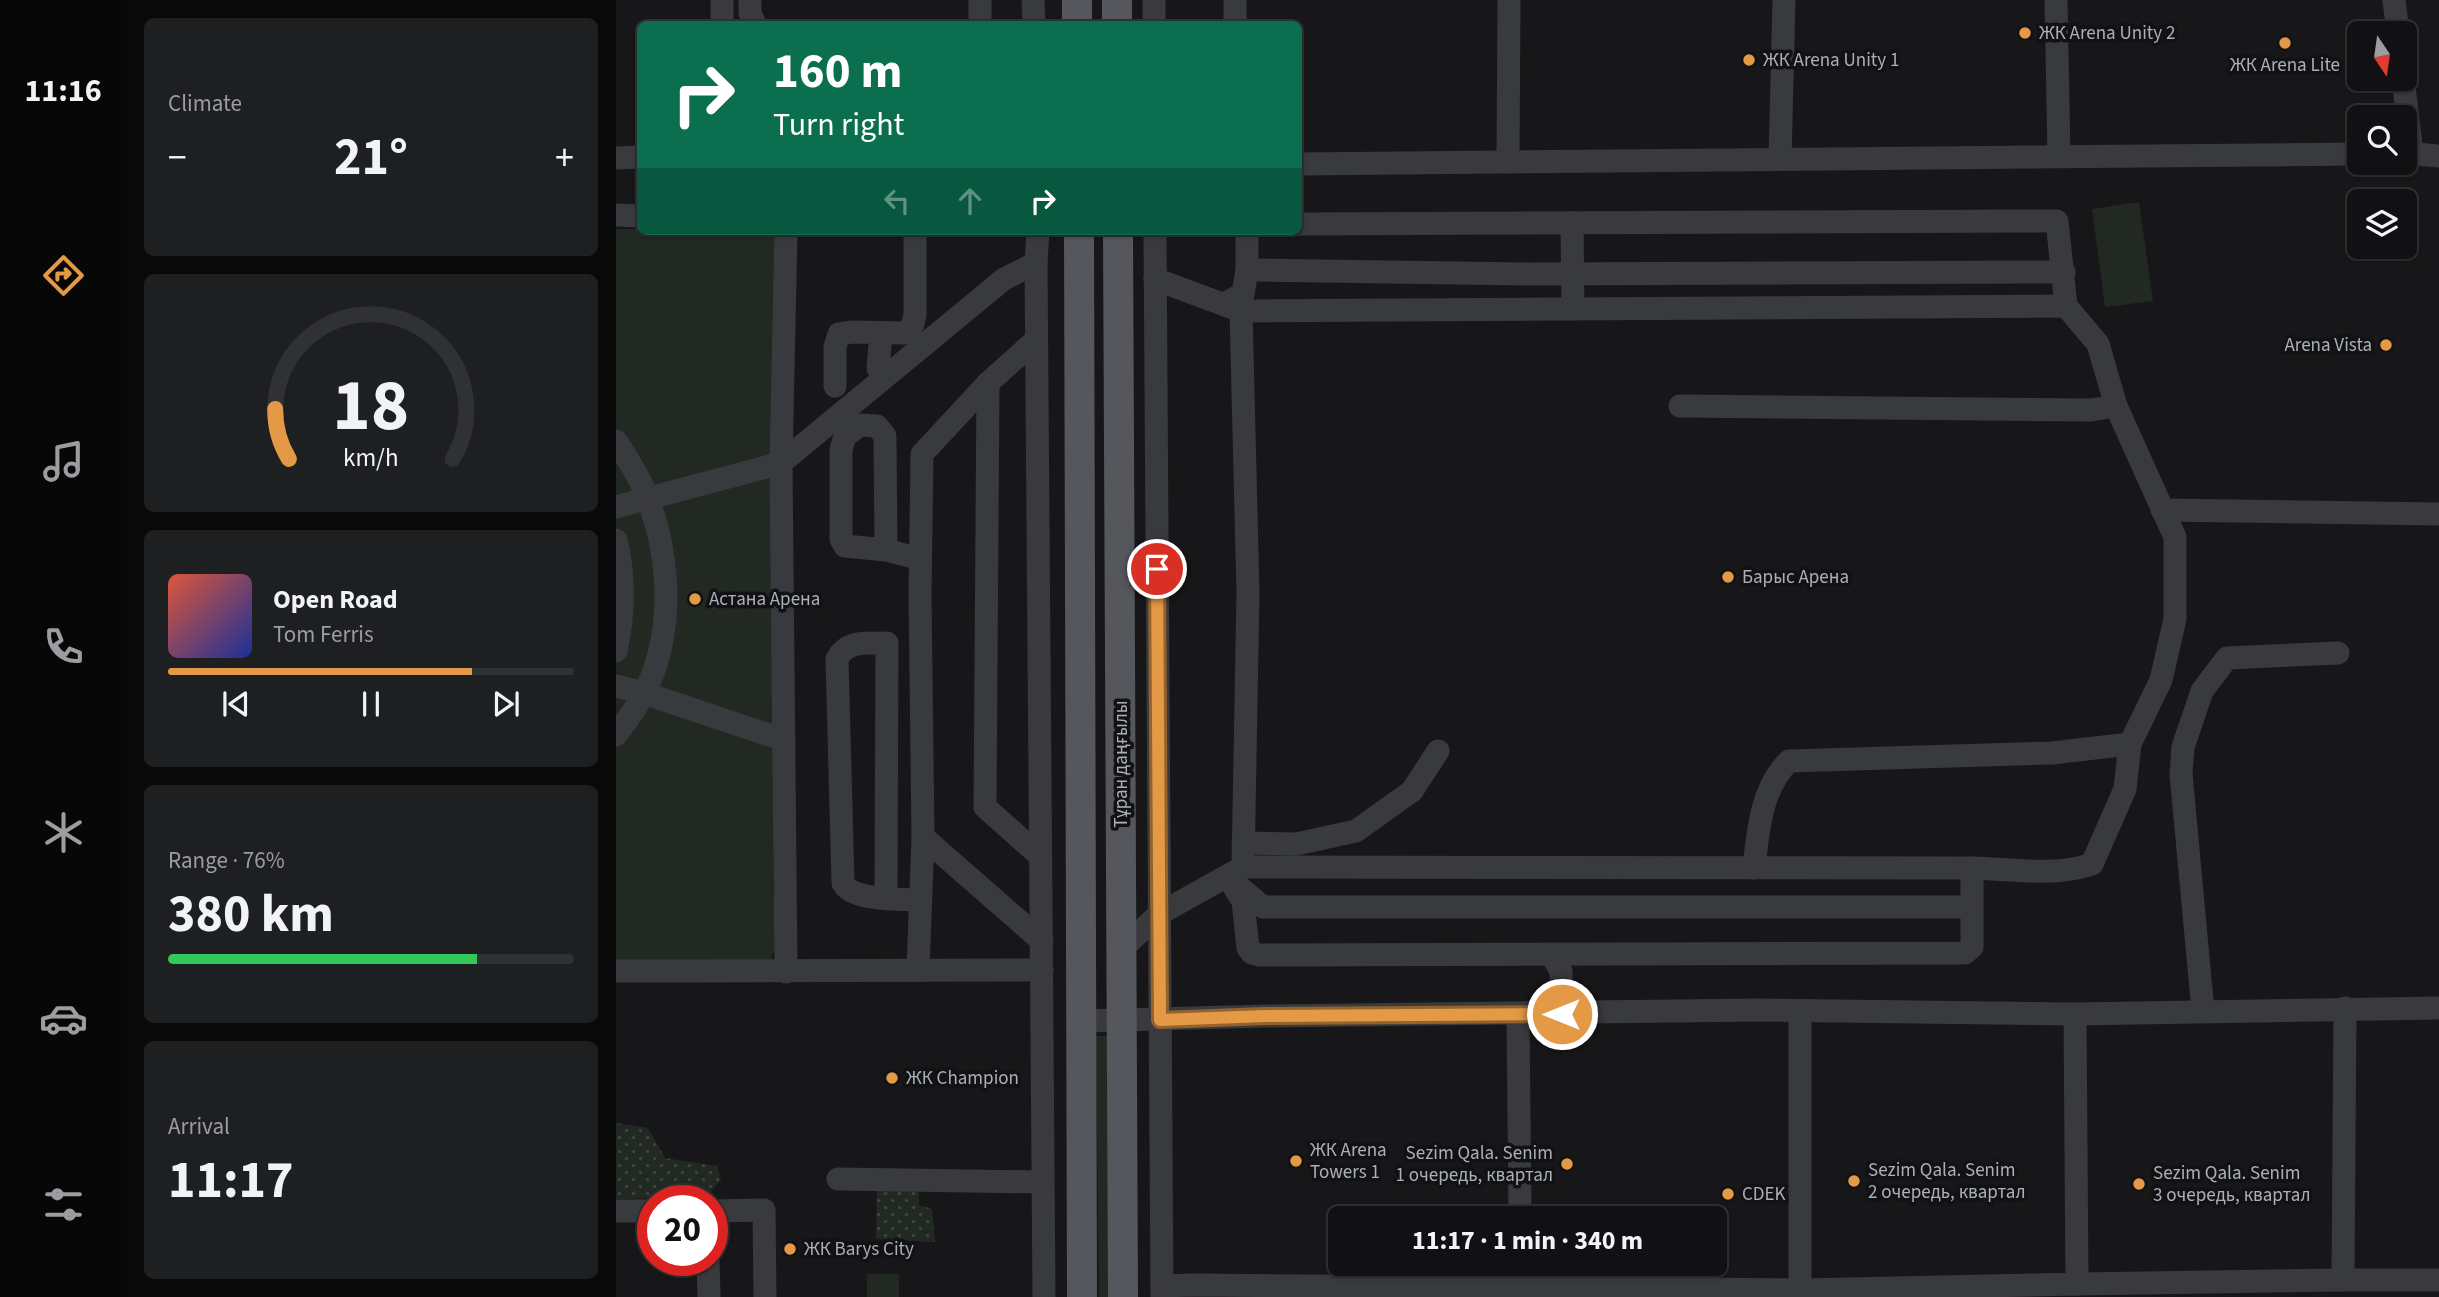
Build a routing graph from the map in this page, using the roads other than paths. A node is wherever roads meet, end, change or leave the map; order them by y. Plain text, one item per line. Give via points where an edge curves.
1 (722, 0) edge
2 (750, 0) edge
3 (980, 0) edge
4 (1033, 0) edge
5 (1077, 0) edge
6 (1116, 0) edge
7 (1154, 0) edge
8 (1236, 0) edge
9 (1509, 0) edge
10 (1784, 0) edge
11 (2056, 0) edge
12 (2394, 0) edge
13 (722, 21) edge
14 (754, 21) edge
15 (980, 21) edge
16 (1034, 21) edge
17 (1077, 21) edge
18 (1117, 21) edge
19 (1154, 21) edge
20 (1235, 21) edge
21 (2397, 21) edge
22 (2347, 153) edge
23 (2417, 154) edge
24 (2059, 156) junction
25 (2439, 156) edge
26 (637, 157) edge
27 (616, 158) edge
28 (1780, 159) junction
29 (1507, 162) junction
30 (1302, 164) edge
31 (616, 215) edge
32 (637, 216) edge
33 (1572, 223) junction
34 (1302, 224) edge
35 (786, 235) edge
36 (915, 235) edge
37 (1038, 235) edge
38 (1079, 235) edge
39 (1118, 235) edge
40 (1156, 235) edge
41 (1247, 235) edge
42 (1036, 263) junction
43 (1247, 270) junction
44 (2064, 272) junction
45 (1574, 274) junction
46 (1155, 279) junction
47 (2066, 306) junction
48 (1233, 308) junction
49 (1573, 309) junction
50 (881, 334) junction
51 (1036, 340) junction
52 (878, 368) dead end
53 (988, 383) junction
54 (835, 386) dead end
55 (2116, 406) junction
56 (1681, 407) dead end
57 (616, 441) edge
58 (781, 464) junction
59 (647, 499) junction
60 (616, 507) edge
61 (2162, 510) junction
62 (2439, 514) edge
63 (616, 540) edge
64 (886, 551) junction
65 (920, 559) junction
66 (921, 641) junction
67 (887, 643) junction
68 (616, 651) edge
69 (2338, 653) dead end
70 (616, 687) edge
71 (644, 693) junction
72 (616, 735) edge
73 (785, 740) junction
74 (2130, 744) junction
75 (1438, 751) dead end
76 (923, 836) junction
77 (1243, 843) junction
78 (1041, 857) junction
79 (1754, 868) junction
80 (1972, 868) junction
81 (1233, 874) junction
82 (886, 898) junction
83 (920, 900) junction
84 (1971, 907) junction
85 (1159, 914) junction
86 (1042, 942) junction
87 (1122, 949) junction
88 (1551, 954) junction
89 (918, 970) junction
90 (1042, 970) junction
91 (616, 971) edge
92 (786, 972) junction
93 (2345, 1008) junction
94 (2439, 1009) edge
95 (1800, 1011) junction
96 (2203, 1011) junction
97 (1518, 1014) junction
98 (1562, 1014) junction
99 (2075, 1014) junction
100 (1122, 1020) junction
101 (1160, 1020) junction
102 (1083, 1021) junction
103 (838, 1179) dead end
104 (1043, 1182) junction
105 (1520, 1206) edge
106 (616, 1211) edge
107 (637, 1211) edge
108 (728, 1211) edge
109 (708, 1276) edge
110 (2343, 1280) junction
111 (2439, 1280) edge
112 (2077, 1284) junction
113 (1251, 1291) edge
114 (1162, 1292) edge
115 (1520, 1293) edge
116 (1800, 1294) edge
117 (709, 1297) edge
118 (765, 1297) edge
119 (1044, 1297) edge
120 (1082, 1297) edge
121 (1123, 1297) edge

1 - 13 lane
2 - 14 lane
3 - 15 lane
4 - 16 lane
5 - 17 main road
6 - 18 main road
7 - 19 lane
8 - 20 lane
9 - 29 lane
10 - 28 lane
11 - 24 lane
12 - 21 lane
22 - 24 lane
23 - 25 lane
24 - 28 lane
26 - 27 lane
28 - 29 lane
29 - 30 lane
31 - 32 lane
33 - 34 lane
33 - 44 lane via 2057,221
33 - 45 lane
35 - 58 lane
36 - 50 lane via 912,327 904,333
37 - 42 lane
38 - 102 main road, Тұран даңғылы
39 - 87 main road, Тұран даңғылы
40 - 46 lane
41 - 43 lane
42 - 51 lane
42 - 58 lane via 1004,279
43 - 45 lane
43 - 48 lane via 1244,293
44 - 45 lane
44 - 47 lane
45 - 49 lane
46 - 48 lane
46 - 85 lane
47 - 49 lane
47 - 55 lane via 2098,344
48 - 49 lane
48 - 77 lane via 1248,593
50 - 52 lane
50 - 54 lane via 839,334
51 - 53 lane
51 - 78 lane
53 - 65 lane via 922,454
53 - 78 lane via 985,807
55 - 56 lane via 2091,410
55 - 61 lane
57 - 59 lane
58 - 59 lane
58 - 73 lane
59 - 60 lane
59 - 71 lane via 662,550 666,613 657,661
61 - 62 lane
61 - 74 lane via 2175,537 2175,620 2161,680
63 - 68 lane via 623,612
64 - 64 lane via 845,546 841,539 841,450 845,436 860,425 877,426 884,436
64 - 65 lane
65 - 66 lane
66 - 67 lane
66 - 76 lane
67 - 82 lane
67 - 82 lane via 850,645 837,659 843,883 853,894
69 - 96 lane via 2227,658 2202,691 2183,747 2181,774
70 - 71 lane
71 - 72 lane
71 - 73 lane
73 - 92 lane
74 - 79 lane via 2052,753 1789,761 1779,771 1759,819
74 - 80 lane via 2125,789 2092,864 2058,870
75 - 77 lane via 1412,791 1356,831 1296,844
76 - 83 lane
76 - 86 lane
77 - 81 lane
78 - 86 lane
79 - 80 lane
79 - 81 lane
80 - 84 lane
81 - 84 lane via 1263,907
81 - 85 lane
81 - 88 lane via 1252,953
82 - 83 lane
83 - 89 lane
84 - 88 lane via 1972,947 1965,953
85 - 87 lane
85 - 101 lane
86 - 90 lane
87 - 100 main road, Тұран даңғылы
88 - 98 lane via 1561,971
89 - 90 lane
89 - 92 lane
90 - 104 lane
91 - 92 lane
93 - 94 lane
93 - 96 lane
93 - 110 lane
95 - 98 lane
95 - 99 lane
95 - 116 lane
96 - 99 lane
97 - 98 lane
97 - 101 lane
97 - 105 lane
99 - 112 lane
100 - 101 lane
100 - 102 lane
100 - 121 main road, Тұран даңғылы
101 - 114 lane
102 - 120 main road, Тұран даңғылы
103 - 104 lane
104 - 119 lane
106 - 107 lane
108 - 118 lane via 764,1210
109 - 117 lane
110 - 111 lane
110 - 112 lane
112 - 116 lane
113 - 114 lane
113 - 115 lane
115 - 116 lane

